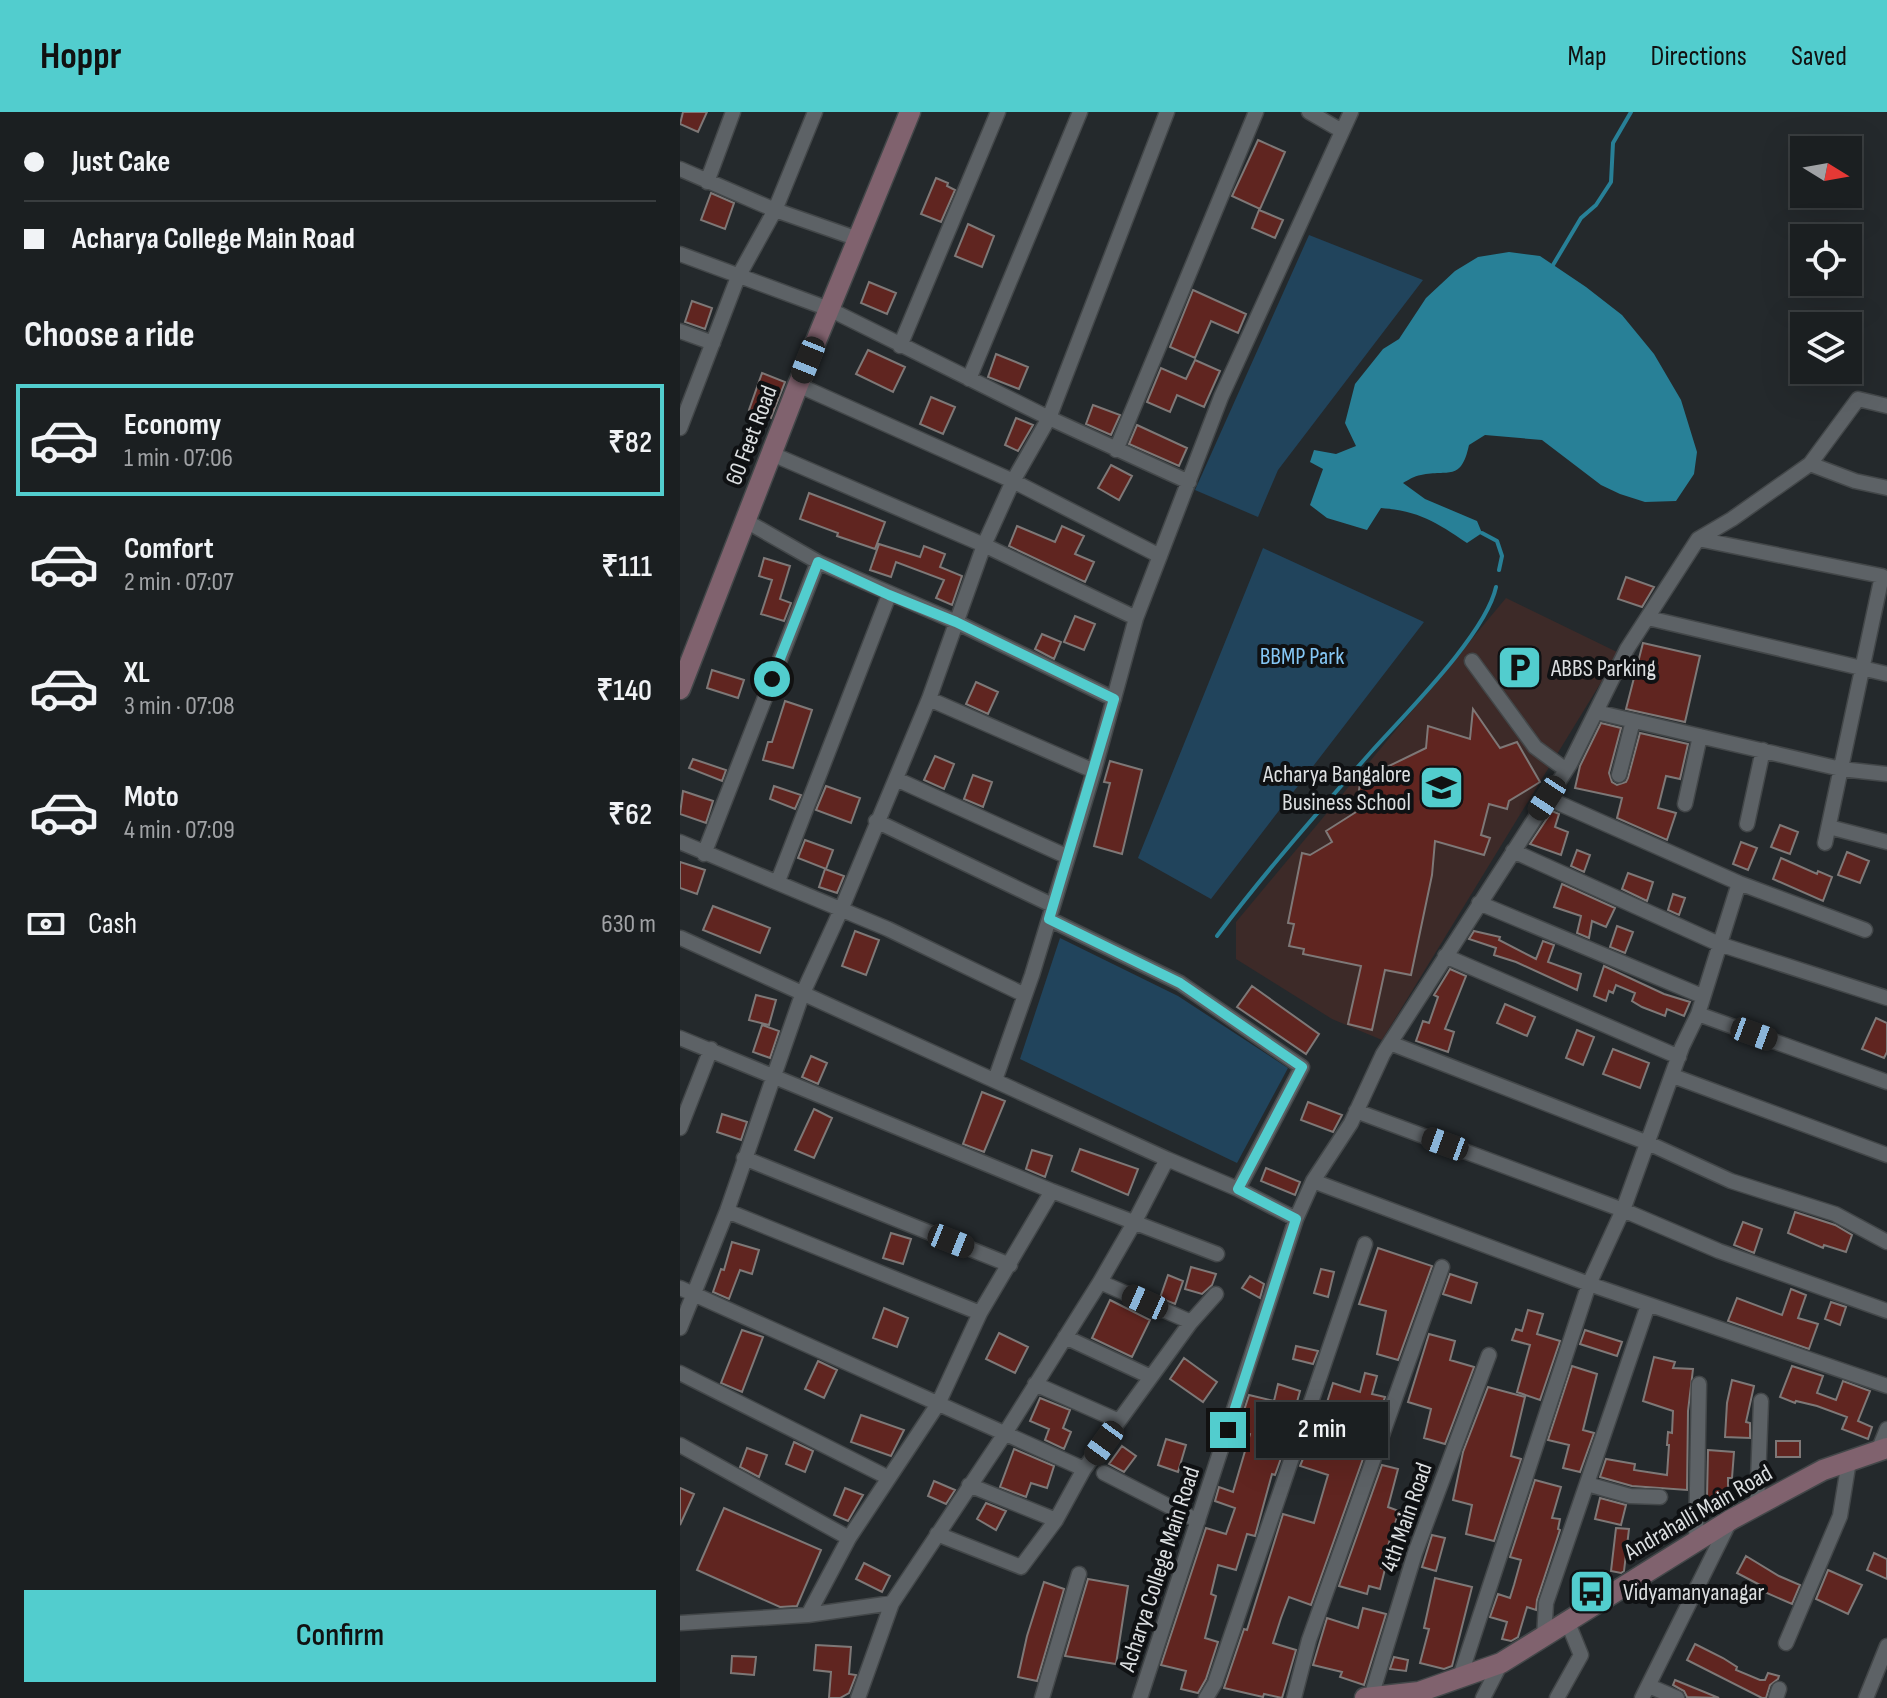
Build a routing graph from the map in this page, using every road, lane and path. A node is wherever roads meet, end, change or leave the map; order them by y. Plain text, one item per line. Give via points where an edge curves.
1 (733, 112) edge
2 (815, 112) edge
3 (910, 112) edge
4 (998, 112) edge
5 (1080, 112) edge
6 (1167, 112) edge
7 (1256, 112) edge
8 (1309, 112) edge
9 (1351, 112) edge
10 (1342, 131) junction
11 (680, 169) edge
12 (707, 182) junction
13 (775, 210) junction
14 (858, 239) junction
15 (680, 254) edge
16 (738, 277) junction
17 (829, 309) junction
18 (680, 331) edge
19 (713, 343) junction
20 (900, 346) junction
21 (969, 379) junction
22 (798, 385) junction
23 (1887, 406) edge
24 (1049, 418) junction
25 (680, 428) edge
26 (1116, 450) junction
27 (772, 454) junction
28 (1810, 464) junction
29 (1013, 481) junction
30 (1189, 482) junction
31 (1887, 488) edge
32 (746, 521) junction
33 (1698, 539) junction
34 (984, 545) junction
35 (1160, 556) junction
36 (818, 562) junction
37 (1885, 576) edge
38 (889, 595) junction
39 (1136, 618) junction
40 (1648, 618) junction
41 (956, 622) junction
42 (1472, 661) dead end
43 (1863, 667) junction
44 (1887, 674) edge
45 (680, 689) edge
46 (929, 699) junction
47 (1114, 699) junction
48 (1596, 712) junction
49 (1633, 721) junction
50 (1700, 736) junction
51 (1763, 750) junction
52 (1841, 769) junction
53 (1566, 770) junction
54 (1094, 771) junction
55 (1887, 774) edge
56 (1619, 775) dead end
57 (896, 779) junction
58 (1547, 798) junction
59 (1685, 804) dead end
60 (876, 821) junction
61 (1747, 824) dead end
62 (1829, 827) junction
63 (680, 842) edge
64 (1887, 842) edge
65 (1825, 843) dead end
66 (1513, 851) junction
67 (704, 854) junction
68 (1066, 856) junction
69 (778, 881) junction
70 (1739, 883) junction
71 (1479, 903) junction
72 (841, 910) junction
73 (1050, 912) junction
74 (1865, 930) dead end
75 (680, 937) edge
76 (1719, 944) junction
77 (1445, 956) junction
78 (802, 995) junction
79 (1025, 995) junction
80 (1702, 996) junction
81 (1887, 998) edge
82 (1698, 1014) junction
83 (680, 1038) edge
84 (1390, 1043) junction
85 (711, 1049) junction
86 (1679, 1057) junction
87 (775, 1075) junction
88 (1673, 1076) junction
89 (1885, 1077) edge
90 (995, 1080) junction
91 (1356, 1111) junction
92 (680, 1128) edge
93 (1648, 1143) junction
94 (1887, 1155) edge
95 (744, 1158) junction
96 (1167, 1159) junction
97 (1313, 1181) junction
98 (1238, 1189) junction
99 (1052, 1191) junction
100 (1623, 1210) junction
101 (727, 1211) junction
102 (1296, 1219) junction
103 (1134, 1223) junction
104 (1887, 1242) edge
105 (1365, 1244) dead end
106 (1217, 1254) dead end
107 (1010, 1265) junction
108 (1442, 1267) dead end
109 (1100, 1282) junction
110 (1589, 1284) junction
111 (686, 1291) edge
112 (1216, 1294) dead end
113 (1648, 1305) junction
114 (1887, 1311) edge
115 (980, 1313) junction
116 (1191, 1322) junction
117 (680, 1328) edge
118 (1065, 1337) junction
119 (1489, 1355) dead end
120 (680, 1373) edge
121 (1151, 1377) junction
122 (1035, 1384) junction
123 (1699, 1384) dead end
124 (1887, 1386) edge
125 (1761, 1401) dead end
126 (938, 1404) junction
127 (1119, 1421) junction
128 (1887, 1429) edge
129 (1004, 1435) junction
130 (680, 1445) edge
131 (1883, 1449) edge
132 (1849, 1461) junction
133 (1084, 1469) junction
134 (1104, 1473) dead end
135 (887, 1477) junction
136 (1587, 1484) junction
137 (969, 1485) junction
138 (1660, 1497) dead end
139 (1757, 1507) junction
140 (1732, 1519) junction
141 (1056, 1520) junction
142 (1198, 1521) junction
143 (937, 1534) junction
144 (849, 1538) junction
145 (1696, 1540) junction
146 (1079, 1574) dead end
147 (892, 1603) junction
148 (808, 1615) junction
149 (680, 1623) edge
150 (1568, 1623) junction
151 (1544, 1638) junction
152 (1786, 1643) dead end
153 (1887, 1646) edge
154 (1501, 1663) junction
155 (1459, 1680) junction
156 (1646, 1692) edge
157 (1371, 1697) edge
158 (1402, 1697) edge
159 (858, 1698) edge
160 (1042, 1698) edge
161 (1140, 1698) edge
162 (1206, 1698) edge
163 (1294, 1698) edge
164 (1365, 1698) edge
165 (1483, 1698) edge
166 (1557, 1698) edge
167 (1677, 1698) edge
168 (1866, 1698) edge

1 - 12 street
2 - 13 street
3 - 14 street, 60 Feet Road
4 - 20 street
5 - 21 street
6 - 24 street
7 - 26 street
8 - 10 street
9 - 10 street
10 - 30 street via 1221,397
11 - 12 street
12 - 13 street
13 - 14 street
13 - 16 street
14 - 17 street, 60 Feet Road
15 - 16 street
16 - 17 street
16 - 19 street
17 - 20 street
17 - 22 street, 60 Feet Road
18 - 19 street
19 - 25 street
20 - 21 street
21 - 24 street
22 - 27 street, 60 Feet Road
22 - 29 street
23 - 28 street via 1858,399
24 - 26 street
24 - 29 street
26 - 30 street
27 - 32 street, 60 Feet Road
27 - 34 street
28 - 31 street
28 - 33 street
29 - 34 street
29 - 35 street
30 - 35 street
32 - 36 street
32 - 45 street, 60 Feet Road
33 - 37 street
33 - 40 street, Acharya College Main Road
34 - 39 street
34 - 41 street
35 - 39 street
36 - 38 street
36 - 67 street
37 - 43 street
38 - 41 street
38 - 69 street
39 - 47 street
40 - 43 street
40 - 48 street, Acharya College Main Road
41 - 46 street
41 - 47 street
42 - 53 street via 1535,747
43 - 44 street
43 - 52 street
46 - 54 street
46 - 57 street
47 - 54 street
48 - 49 street
48 - 53 street, Acharya College Main Road
49 - 50 street
49 - 56 street
50 - 51 street
50 - 59 street
51 - 52 street
51 - 61 street
52 - 55 street
52 - 62 street
53 - 58 street, Acharya College Main Road
54 - 68 street
57 - 60 street
57 - 68 street
58 - 66 street, Acharya College Main Road
58 - 70 street
60 - 72 street
60 - 73 street
62 - 64 street
62 - 65 street
63 - 67 street
66 - 71 street, Acharya College Main Road
66 - 76 street
67 - 69 street
68 - 73 street
69 - 72 street
70 - 74 street
70 - 76 street
71 - 77 street, Acharya College Main Road
71 - 80 street
72 - 78 street
72 - 79 street
73 - 79 street
73 - 98 street via 1180,983 1302,1067
75 - 78 street
76 - 80 street
76 - 81 street
77 - 84 street, Acharya College Main Road
77 - 86 street
78 - 87 street
78 - 90 street
79 - 90 street
80 - 82 street
82 - 86 street
82 - 89 street
83 - 85 street
84 - 91 street, Acharya College Main Road
84 - 93 street
85 - 87 street
85 - 92 street
86 - 88 street
87 - 95 street
87 - 99 street
88 - 93 street
88 - 94 street
90 - 96 street
91 - 97 street, Acharya College Main Road
91 - 100 street
93 - 100 street
93 - 104 street via 1731,1181 1835,1214
95 - 101 street
95 - 107 street
96 - 98 street
96 - 103 street
97 - 102 street, Acharya College Main Road
97 - 110 street
98 - 102 street
99 - 103 street
99 - 107 street
100 - 110 street
100 - 114 street
101 - 111 street
101 - 115 street
102 - 142 street, Acharya College Main Road
103 - 106 street
103 - 109 street
105 - 162 street
107 - 115 street
108 - 163 street via 1309,1640
109 - 116 street
109 - 118 street
110 - 113 street
110 - 155 street
111 - 117 street
111 - 126 street
112 - 116 street
113 - 124 street
113 - 136 street
115 - 126 street
116 - 121 street
118 - 121 street
118 - 122 street
119 - 157 street, 4th Main Road via 1415,1553
120 - 135 street
121 - 127 street
122 - 127 street
122 - 129 street
123 - 145 street
125 - 139 street
126 - 129 street
126 - 135 street
127 - 133 street
128 - 131 street
129 - 133 street
129 - 137 street
130 - 144 street
131 - 132 street, Andrahalli Main Road
132 - 139 street, Andrahalli Main Road
132 - 152 street via 1840,1516
133 - 141 street
134 - 142 street
135 - 144 street
136 - 138 street via 1630,1496
136 - 151 street via 1546,1603
137 - 141 street
137 - 143 street
139 - 140 street, Andrahalli Main Road
140 - 145 street, Andrahalli Main Road
140 - 156 street
141 - 143 street via 1021,1567
142 - 161 street, Acharya College Main Road
143 - 147 street
144 - 148 street
145 - 150 street, Andrahalli Main Road
146 - 160 street
147 - 148 street
147 - 159 street
148 - 149 street
150 - 151 street, Andrahalli Main Road
150 - 166 street via 1581,1655
151 - 154 street, Andrahalli Main Road
153 - 168 street
154 - 155 street, Andrahalli Main Road
154 - 165 street
155 - 158 street, Andrahalli Main Road
156 - 167 street
157 - 158 street, Andrahalli Main Road
157 - 164 street, Andrahalli Main Road

